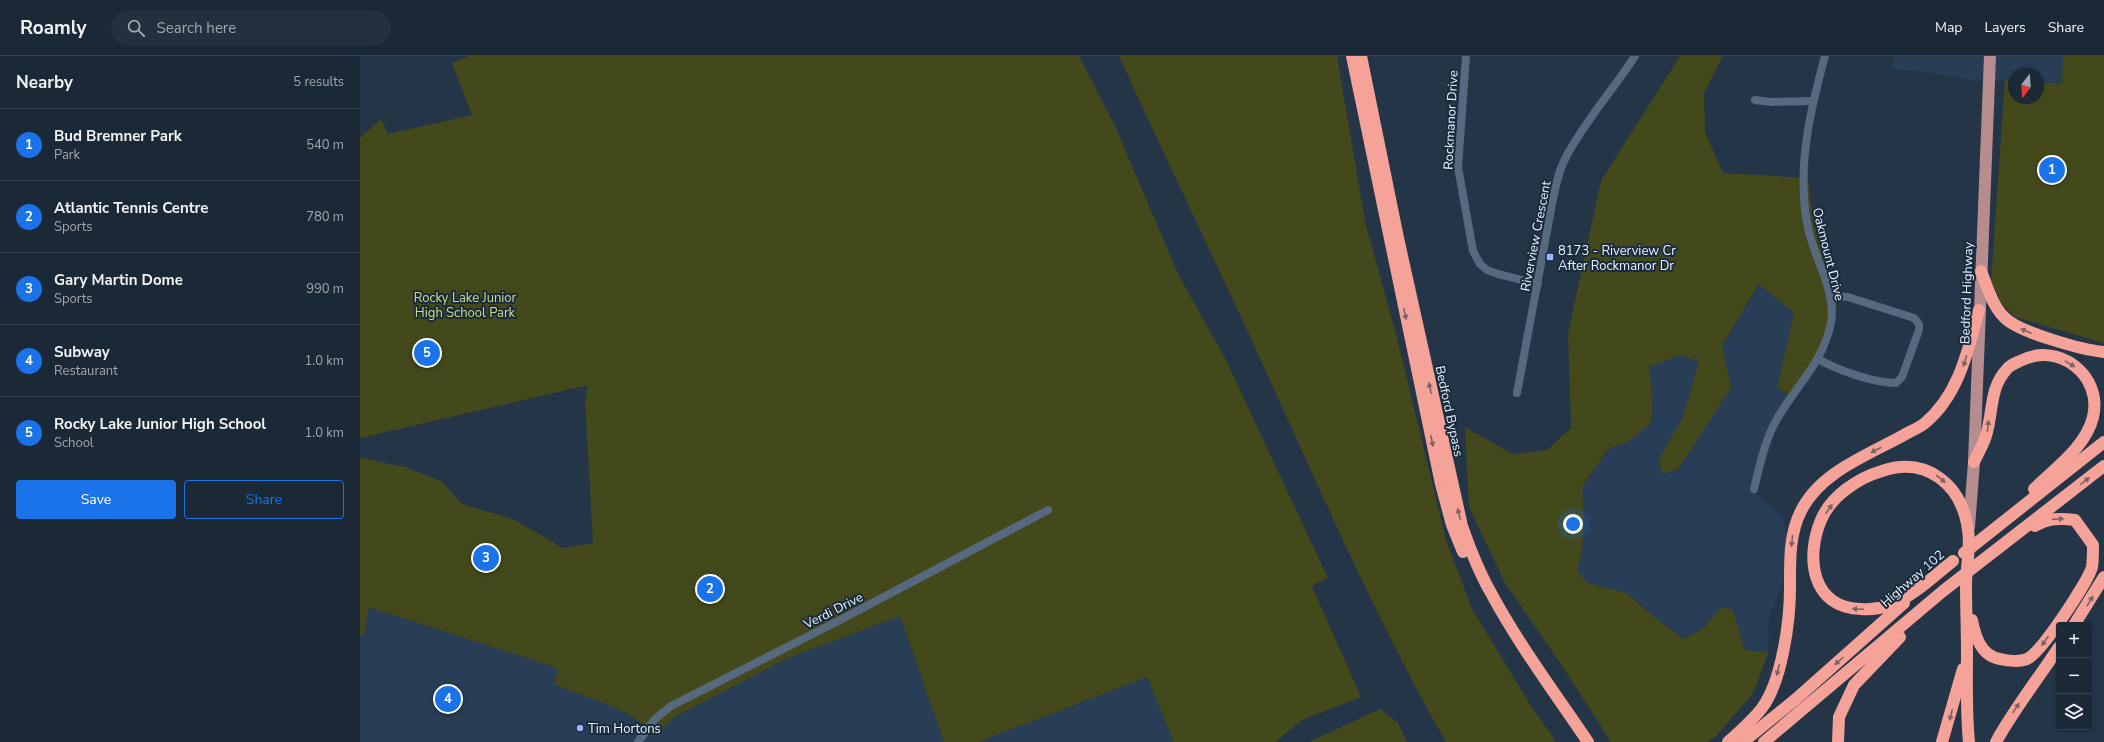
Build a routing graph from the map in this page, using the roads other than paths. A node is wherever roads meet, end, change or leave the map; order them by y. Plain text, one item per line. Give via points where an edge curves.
1 (1352, 56) edge
2 (1361, 56) edge
3 (1466, 56) edge
4 (1635, 56) edge
5 (1825, 56) edge
6 (1990, 56) edge
7 (1755, 100) dead end
8 (1813, 101) junction
9 (1981, 270) junction
10 (1538, 284) junction
11 (1830, 296) junction
12 (1979, 310) junction
13 (2104, 352) edge
14 (1818, 359) junction
15 (1517, 393) dead end
16 (2104, 442) edge
17 (1974, 462) junction
18 (2104, 466) edge
19 (1754, 488) dead end
20 (1048, 510) dead end
21 (1998, 526) junction
22 (1968, 536) junction
23 (1953, 561) junction
24 (1976, 564) junction
25 (2104, 577) edge
26 (1966, 583) junction
27 (1943, 591) junction
28 (2076, 622) edge
29 (1967, 650) junction
30 (2056, 652) edge
31 (638, 742) edge
32 (1578, 742) edge
33 (1588, 742) edge
34 (1728, 742) edge
35 (1743, 742) edge
36 (1764, 742) edge
37 (1838, 742) edge
38 (1942, 742) edge
39 (1964, 742) edge
40 (1969, 742) edge
41 (1996, 742) edge

1 -> 32 highway, Bedford Bypass via 1441,484 1452,525 1474,576 1502,628
33 -> 2 highway, Bedford Bypass via 1493,598 1475,562 1462,526 1398,238
3 - 10 street, Rockmanor Drive via 1458,167 1472,251 1487,270
4 - 10 street, Riverview Crescent via 1566,158 1552,204
5 - 8 street, Oakmount Drive
6 - 9 main road, Bedford Highway
7 - 8 street
8 - 11 street, Oakmount Drive via 1805,152 1803,201 1811,240
9 - 12 main road, Bedford Highway
13 -> 9 highway via 2015,327 2003,317 1993,301
10 - 15 street, Riverview Crescent
11 - 14 street, Oakmount Drive via 1831,321 1823,352
11 - 14 street via 1848,297 1914,318 1919,324 1919,330 1902,377 1896,383 1887,383 1838,369
12 - 17 main road, Bedford Highway
12 -> 34 highway via 1960,375 1945,400 1925,423 1861,457 1834,475 1815,490 1801,511 1793,535 1790,598 1774,688 1762,708
14 - 19 street, Oakmount Drive via 1778,418 1770,435
16 - 21 highway, Highway 102
17 -> 21 highway via 1987,432 1996,386 2008,368 2026,358 2046,354 2070,362 2086,376 2094,394 2093,416 2084,438
17 - 22 main road, Bedford Highway
24 -> 18 highway
20 - 31 street, Verdi Drive via 671,706 655,719
21 - 23 highway, Highway 102
23 -> 22 highway via 1894,604 1874,610 1849,609 1829,598 1816,579 1813,548 1821,519 1835,500 1860,479 1883,470 1907,467 1931,471 1951,487 1962,508
22 - 26 highway
23 -> 35 highway, Highway 102 via 1796,699
24 -> 26 highway via 2044,520 2075,520 2093,545 2092,567 2073,600 2038,650 2027,659 2011,661 1995,658 1984,650 1976,638
24 - 27 highway
28 -> 25 highway
26 - 29 highway
27 - 36 highway
27 - 37 highway via 1854,685 1838,717
29 -> 38 highway
29 - 39 highway via 1963,692
29 - 40 highway
41 -> 30 highway via 2016,707

